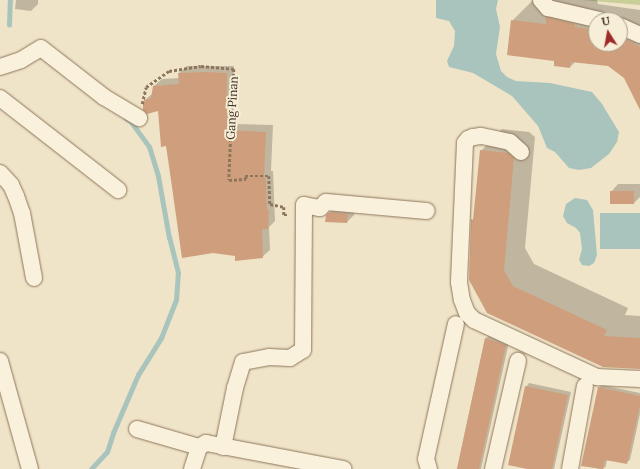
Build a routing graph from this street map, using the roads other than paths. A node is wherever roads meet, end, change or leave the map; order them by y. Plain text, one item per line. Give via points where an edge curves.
1 (541, 0) edge
2 (588, 17) edge
3 (628, 30) edge
4 (640, 36) edge
5 (0, 67) edge
6 (0, 98) edge
7 (139, 118) road end
8 (521, 152) dead end
9 (0, 173) edge
10 (118, 190) dead end
11 (427, 212) dead end
12 (34, 278) dead end
13 (456, 324) dead end
14 (0, 361) edge
15 (518, 361) dead end
16 (640, 379) edge
17 (585, 386) dead end
18 (137, 429) dead end
19 (199, 447) junction
20 (223, 447) junction
21 (30, 469) edge
22 (192, 469) edge
23 (344, 469) edge
24 (429, 469) edge
25 (493, 469) edge
26 (570, 469) edge

1 - 2 street via 548,8
3 - 4 street
5 - 7 street via 21,60 42,48 104,97
6 - 10 street
8 - 16 street via 510,142 489,137 473,137 466,143 460,282 462,300 467,313 474,320 597,377
9 - 12 street via 11,185 22,213
11 - 20 street via 326,202 320,208 304,205 303,350 290,358 268,357 243,362
13 - 24 street via 426,459
14 - 21 street
15 - 25 street
17 - 26 street
18 - 19 street
19 - 20 street via 206,443
19 - 22 street
20 - 23 street

